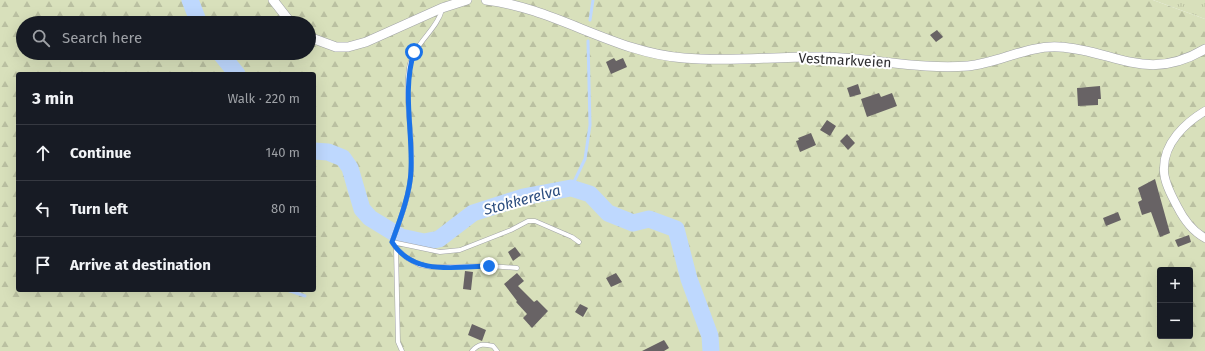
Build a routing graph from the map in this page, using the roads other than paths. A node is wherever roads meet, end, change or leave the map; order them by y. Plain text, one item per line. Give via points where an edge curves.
1 (273, 0) edge
2 (467, 0) edge
3 (486, 0) edge
4 (442, 8) junction
5 (286, 16) edge
6 (316, 40) edge
7 (1205, 49) edge
8 (1205, 111) edge
9 (1205, 238) edge
10 (392, 242) junction
11 (579, 242) dead end
12 (396, 248) junction
13 (516, 268) dead end
14 (402, 351) edge
15 (472, 351) edge
16 (497, 351) edge

1 - 5 street
2 - 4 street
3 - 7 street, Vestmarkveien via 524,8 640,51 685,58 826,57 931,66 968,66 1044,47 1058,46 1124,62 1153,65 1178,61
4 - 6 street via 366,42 348,47 336,47
4 - 10 lane via 441,14 414,52 409,67 408,120 411,172 407,195
8 - 9 street via 1188,121 1180,130 1166,156 1164,169 1172,197 1179,210 1188,224
10 - 11 lane via 440,252 460,250 505,233 528,220
10 - 12 lane
12 - 13 lane via 407,258 431,267
12 - 14 lane via 398,342
15 - 16 lane via 484,344 493,346

